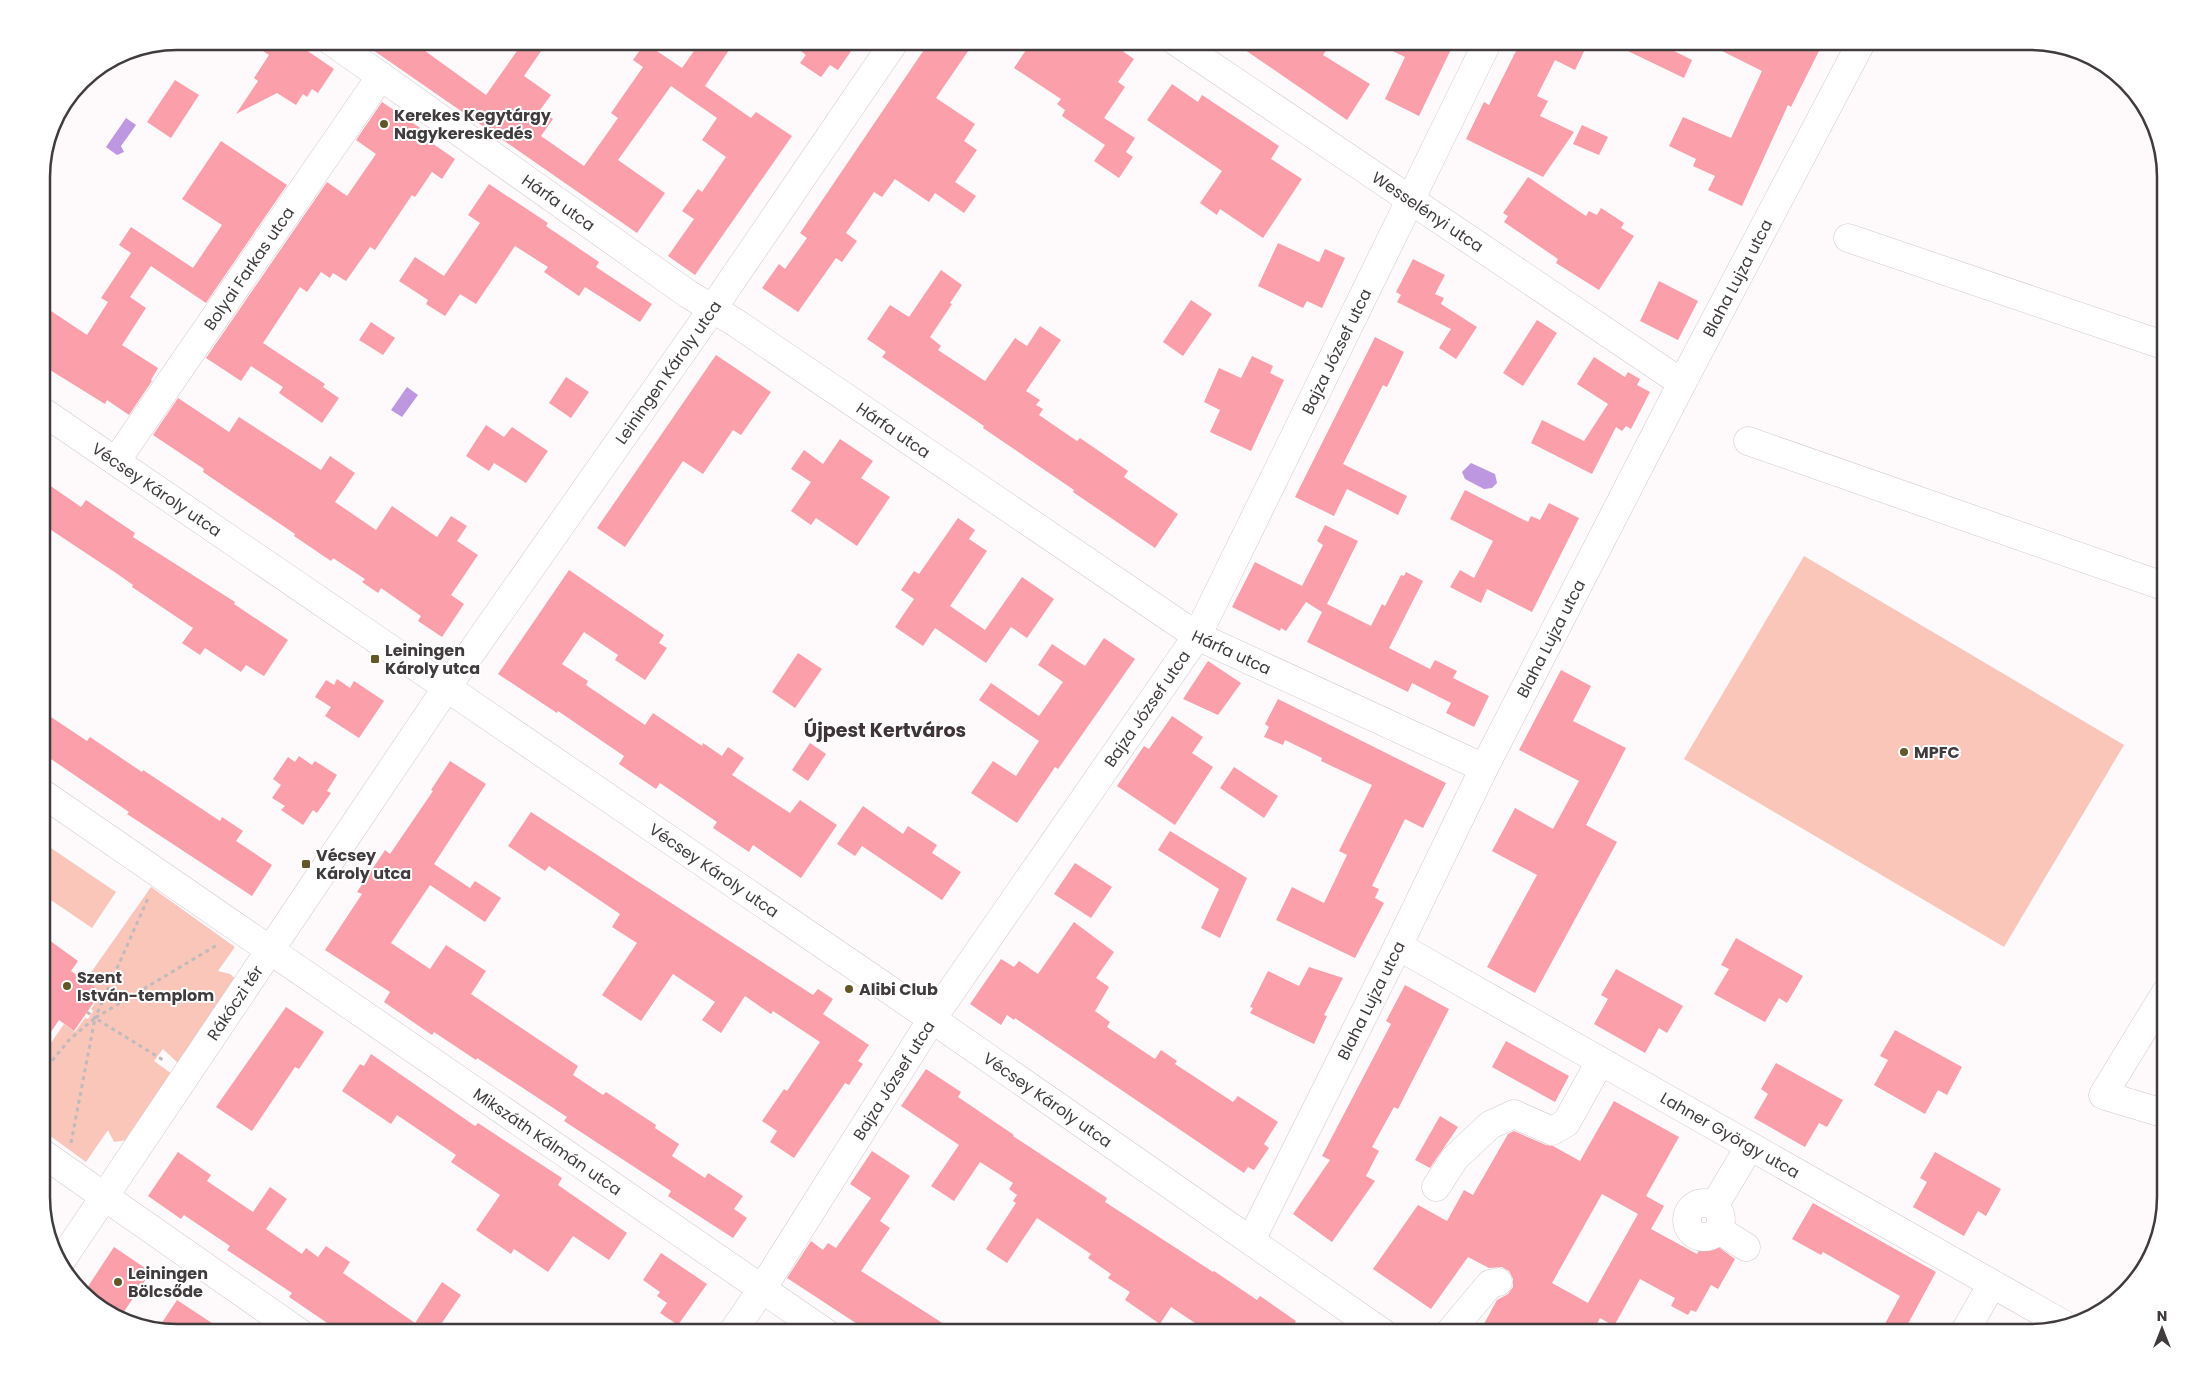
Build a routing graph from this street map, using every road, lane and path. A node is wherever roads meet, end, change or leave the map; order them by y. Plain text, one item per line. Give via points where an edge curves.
1 (344, 50) edge
2 (885, 50) edge
3 (1188, 50) edge
4 (1484, 50) edge
5 (1857, 50) edge
6 (381, 76) junction
7 (1410, 200) junction
8 (1848, 238) dead end
9 (713, 308) junction
10 (2157, 343) edge
11 (1682, 383) junction
12 (50, 416) edge
13 (1748, 441) dead end
14 (116, 461) junction
15 (2157, 584) edge
16 (1197, 636) junction
17 (447, 687) junction
18 (1484, 768) junction
19 (50, 799) edge
20 (152, 889) dead end
21 (225, 940) dead end
22 (1398, 946) junction
23 (270, 950) junction
24 (2157, 1007) edge
25 (86, 1012) dead end
26 (95, 1018) junction
27 (932, 1019) junction
28 (163, 1060) dead end
29 (1600, 1062) junction
30 (50, 1063) edge
31 (2157, 1111) edge
32 (1750, 1146) junction
33 (70, 1151) dead end
34 (50, 1159) edge
35 (1436, 1187) dead end
36 (104, 1198) junction
37 (1250, 1240) junction
38 (1746, 1247) dead end
39 (65, 1255) edge
40 (1498, 1282) dead end
41 (1992, 1284) junction
42 (762, 1289) junction
43 (2058, 1321) edge
44 (287, 1324) edge
45 (738, 1324) edge
46 (813, 1324) edge
47 (1370, 1324) edge
48 (1457, 1324) edge
49 (1969, 1324) edge

1 - 6 street, Hárfa utca
2 - 9 street, Leiningen Károly utca
3 - 7 street, Wesselényi utca
4 - 7 street, Bajza József utca
5 - 11 street, Blaha Lujza utca
6 - 9 street, Hárfa utca via 688,294
6 - 14 street, Bolyai Farkas utca
7 - 11 street, Wesselényi utca
7 - 16 street, Bajza József utca
8 - 10 street
9 - 16 street, Hárfa utca
9 - 17 street, Leiningen Károly utca
11 - 18 street, Blaha Lujza utca
12 - 14 street, Vécsey Károly utca
13 - 15 street
14 - 17 street, Vécsey Károly utca
16 - 18 street, Hárfa utca
16 - 27 street, Bajza József utca
17 - 23 street, Leiningen Károly utca
17 - 27 street, Vécsey Károly utca
18 - 22 street, Blaha Lujza utca
19 - 23 street, Rákóczi tér
20 - 26 path
21 - 26 path
22 - 29 street, Lahner György utca
22 - 37 street, Blaha Lujza utca
23 - 36 street, Rákóczi tér
23 - 42 street, Mikszáth Kálmán utca
24 - 31 street via 2103,1095
25 - 26 path
26 - 28 path
26 - 30 path via 69,1040
26 - 33 path
27 - 37 street, Vécsey Károly utca
27 - 42 street, Bajza József utca
29 - 32 street, Lahner György utca
29 - 35 street via 1566,1123 1552,1131 1514,1114 1490,1125 1455,1158
32 - 38 street via 1717,1218
32 - 41 street, Lahner György utca
34 - 36 street
36 - 39 street
36 - 44 street
37 - 47 street, Vécsey Károly utca
40 - 48 street via 1490,1284
41 - 43 street, Lahner György utca
41 - 49 street
42 - 45 street, Bajza József utca
42 - 46 street, Mikszáth Kálmán utca

